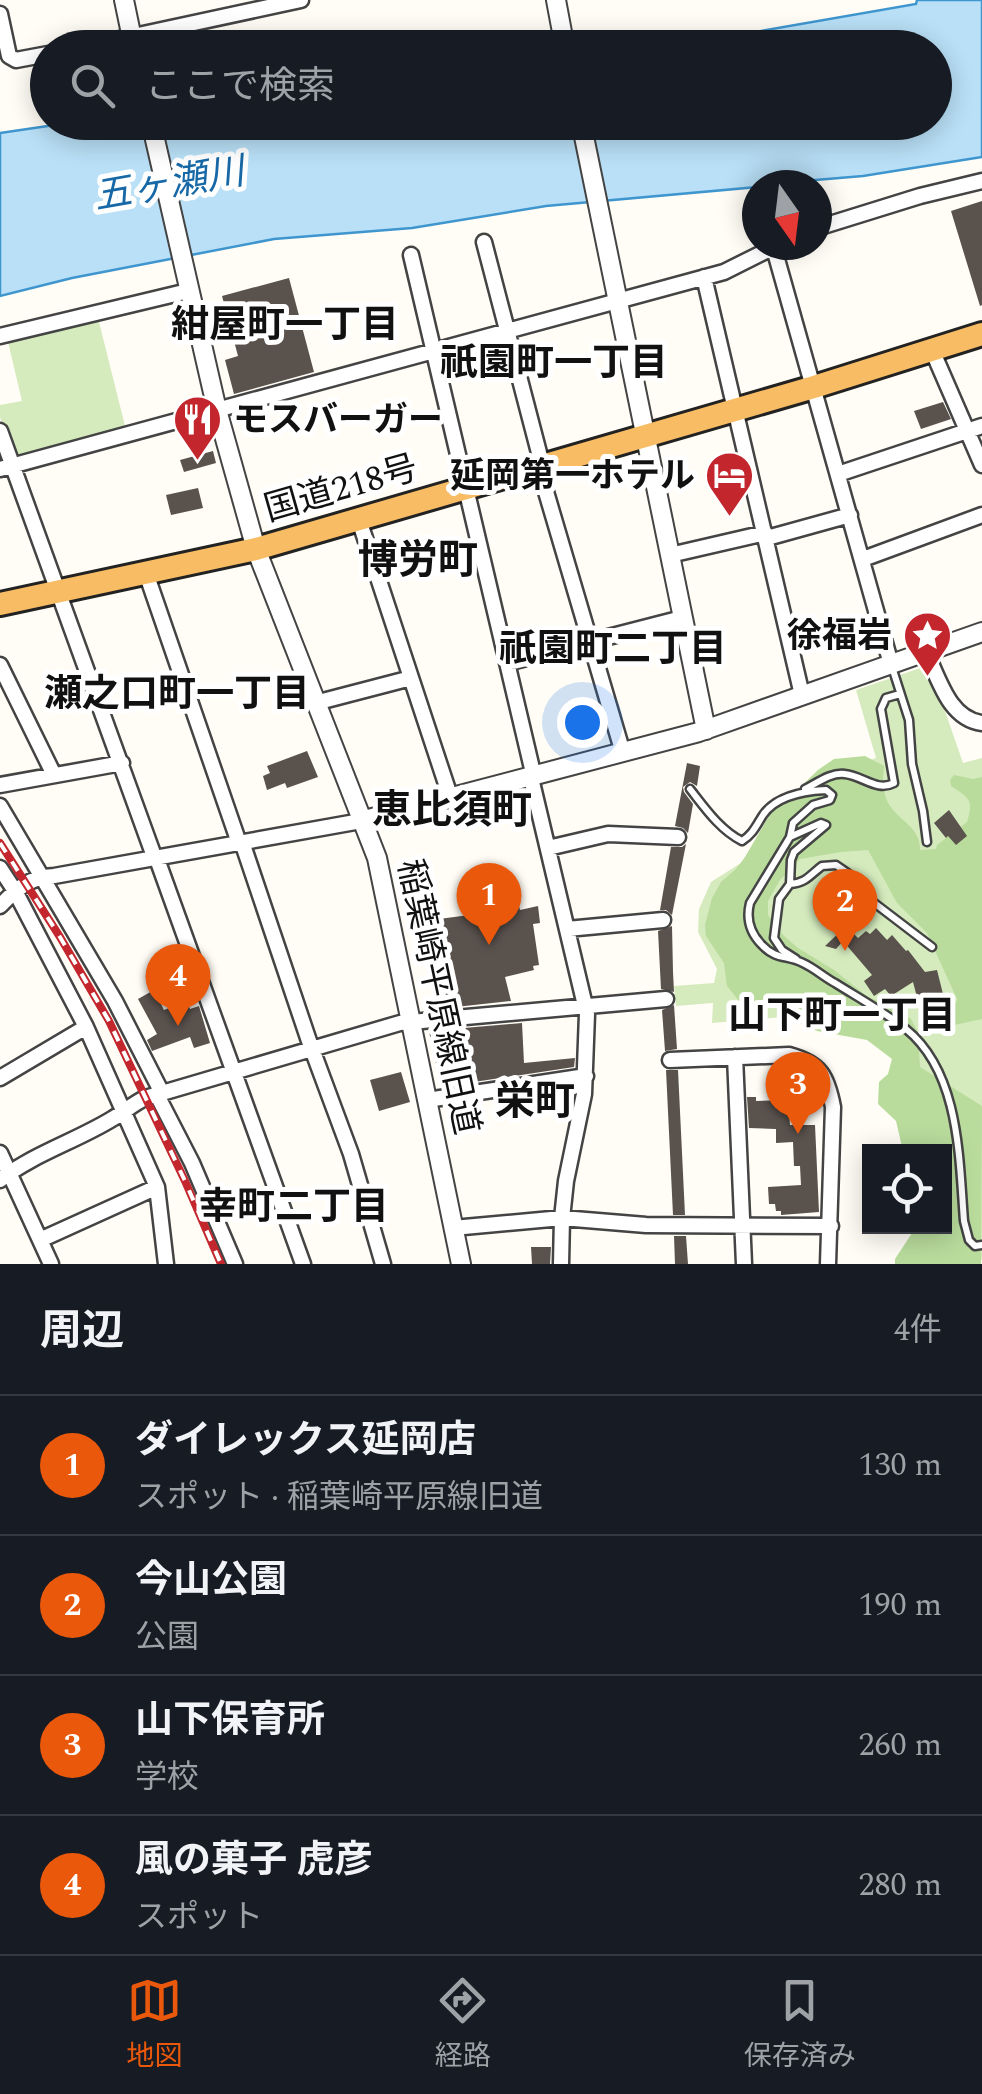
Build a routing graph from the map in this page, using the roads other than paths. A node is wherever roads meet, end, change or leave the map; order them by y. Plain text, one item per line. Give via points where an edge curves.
1 (124, 0) edge
2 (301, 0) edge
3 (556, 5) edge
4 (244, 6) edge
5 (0, 14) edge
6 (130, 30) edge
7 (170, 30) edge
8 (561, 30) edge
9 (30, 57) edge
10 (154, 140) edge
11 (585, 140) edge
12 (982, 180) edge
13 (832, 223) edge
14 (484, 242) dead end
15 (412, 256) dead end
16 (748, 260) edge
17 (779, 260) edge
18 (704, 277) junction
19 (187, 288) junction
20 (617, 300) junction
21 (506, 331) junction
22 (982, 334) edge
23 (0, 336) edge
24 (433, 350) junction
25 (932, 350) junction
26 (814, 387) junction
27 (217, 410) junction
28 (735, 411) junction
29 (982, 426) edge
30 (0, 430) edge
31 (967, 431) junction
32 (644, 438) junction
33 (982, 465) edge
34 (6, 467) edge
35 (541, 468) junction
36 (838, 474) junction
37 (467, 490) junction
38 (850, 515) junction
39 (982, 515) edge
40 (359, 520) junction
41 (766, 536) junction
42 (256, 549) junction
43 (670, 555) junction
44 (862, 558) junction
45 (146, 573) junction
46 (59, 590) junction
47 (0, 604) edge
48 (682, 618) junction
49 (982, 632) edge
50 (589, 642) junction
51 (926, 652) junction
52 (507, 663) junction
53 (0, 664) edge
54 (891, 664) junction
55 (411, 678) junction
56 (900, 694) junction
57 (802, 696) junction
58 (314, 704) junction
59 (982, 724) edge
60 (706, 730) junction
61 (622, 752) junction
62 (122, 764) junction
63 (54, 775) junction
64 (533, 778) junction
65 (0, 784) edge
66 (690, 789) dead end
67 (800, 792) junction
68 (451, 799) junction
69 (0, 806) edge
70 (361, 821) junction
71 (790, 837) junction
72 (678, 838) dead end
73 (240, 842) junction
74 (927, 842) dead end
75 (548, 848) junction
76 (156, 859) junction
77 (0, 868) edge
78 (40, 876) junction
79 (790, 884) junction
80 (15, 890) junction
81 (0, 906) edge
82 (663, 920) dead end
83 (567, 929) junction
84 (932, 946) dead end
85 (797, 960) junction
86 (666, 999) dead end
87 (585, 1006) junction
88 (411, 1022) junction
89 (86, 1027) junction
90 (313, 1049) junction
91 (735, 1057) junction
92 (670, 1060) dead end
93 (234, 1072) junction
94 (586, 1076) junction
95 (0, 1078) edge
96 (160, 1094) junction
97 (427, 1100) junction
98 (123, 1110) junction
99 (0, 1153) edge
100 (5, 1177) edge
101 (157, 1188) junction
102 (562, 1218) junction
103 (743, 1225) junction
104 (831, 1226) junction
105 (454, 1228) junction
106 (40, 1240) junction
107 (982, 1245) edge
108 (52, 1264) edge
109 (166, 1264) edge
110 (235, 1264) edge
111 (303, 1264) edge
112 (383, 1264) edge
113 (461, 1264) edge
114 (561, 1264) edge
115 (744, 1264) edge
116 (828, 1264) edge

1 - 6 street
2 - 4 street
3 - 8 street
4 - 7 street
5 - 9 street via 9,56
10 - 19 street
11 - 20 street
12 - 13 street
14 - 21 street
15 - 24 street
16 - 18 street
17 - 26 street
18 - 20 street
18 - 28 street
19 - 23 street
19 - 27 street
20 - 21 street
20 - 32 street
21 - 24 street
21 - 35 street
22 - 25 highway, 国道218号
24 - 27 street
24 - 37 street
25 - 26 highway, 国道218号
25 - 31 street
26 - 28 highway, 国道218号
26 - 36 street
27 - 34 street
27 - 42 street
28 - 32 highway, 国道218号
28 - 41 street
29 - 31 street
30 - 34 street
31 - 33 street
31 - 36 street
32 - 35 highway, 国道218号
32 - 43 street
34 - 46 street
35 - 37 highway, 国道218号
35 - 50 street
36 - 38 street
37 - 40 highway, 国道218号
37 - 52 street
38 - 41 street
38 - 44 street
39 - 44 street
40 - 42 highway, 国道218号
40 - 55 street
41 - 43 street
41 - 57 street
42 - 45 highway, 国道218号
42 - 58 street
43 - 48 street
44 - 54 street
45 - 46 highway, 国道218号
45 - 73 street
46 - 47 highway, 国道218号
46 - 62 street
48 - 50 street
48 - 60 street
49 - 51 street, 稲葉崎平原線旧道
50 - 52 street
50 - 61 street
51 - 54 street, 稲葉崎平原線旧道
51 - 59 street via 952,706 962,718
52 - 64 street
53 - 63 street
54 - 56 lane
54 - 57 street, 稲葉崎平原線旧道
55 - 58 street
55 - 68 street
56 - 67 lane via 886,698 881,709 894,783 881,787 839,774
56 - 74 lane
57 - 60 street, 稲葉崎平原線旧道
58 - 70 street
60 - 61 street, 稲葉崎平原線旧道
61 - 64 street, 稲葉崎平原線旧道
62 - 63 street
62 - 76 street
63 - 65 street
64 - 68 street, 稲葉崎平原線旧道
64 - 75 street
66 - 67 lane via 742,841 769,808
67 - 71 lane via 832,794 793,823
68 - 70 street, 稲葉崎平原線旧道
69 - 78 street
70 - 73 street
70 - 88 street, 稲葉崎平原線旧道 via 376,858
71 - 79 lane via 826,825 794,852
71 - 85 lane via 748,916 763,946
72 - 75 street via 608,834
73 - 76 street
73 - 90 street
75 - 83 street
76 - 78 street
76 - 93 street
77 - 80 street
78 - 80 street
78 - 96 street via 115,1000
79 - 84 lane via 836,864
79 - 85 lane via 779,899 774,938
80 - 81 street
80 - 89 street
82 - 83 street
83 - 87 street
85 - 107 lane via 878,1010 927,1051 956,1122 967,1236
86 - 87 street
87 - 88 street
87 - 94 street
88 - 90 street
88 - 97 street, 稲葉崎平原線旧道
89 - 95 street
89 - 98 street
90 - 93 street
90 - 112 street
91 - 92 street
91 - 103 street
91 - 104 street via 806,1059 828,1084
93 - 96 street
93 - 111 street
94 - 97 street
94 - 102 street
96 - 98 street
96 - 110 street
97 - 105 street, 稲葉崎平原線旧道
98 - 100 street
98 - 101 street
99 - 100 street
100 - 106 street
101 - 106 street
101 - 109 street
102 - 103 street
102 - 105 street
102 - 114 street
103 - 104 street
103 - 115 street
104 - 116 street
105 - 113 street, 稲葉崎平原線旧道
106 - 108 street

